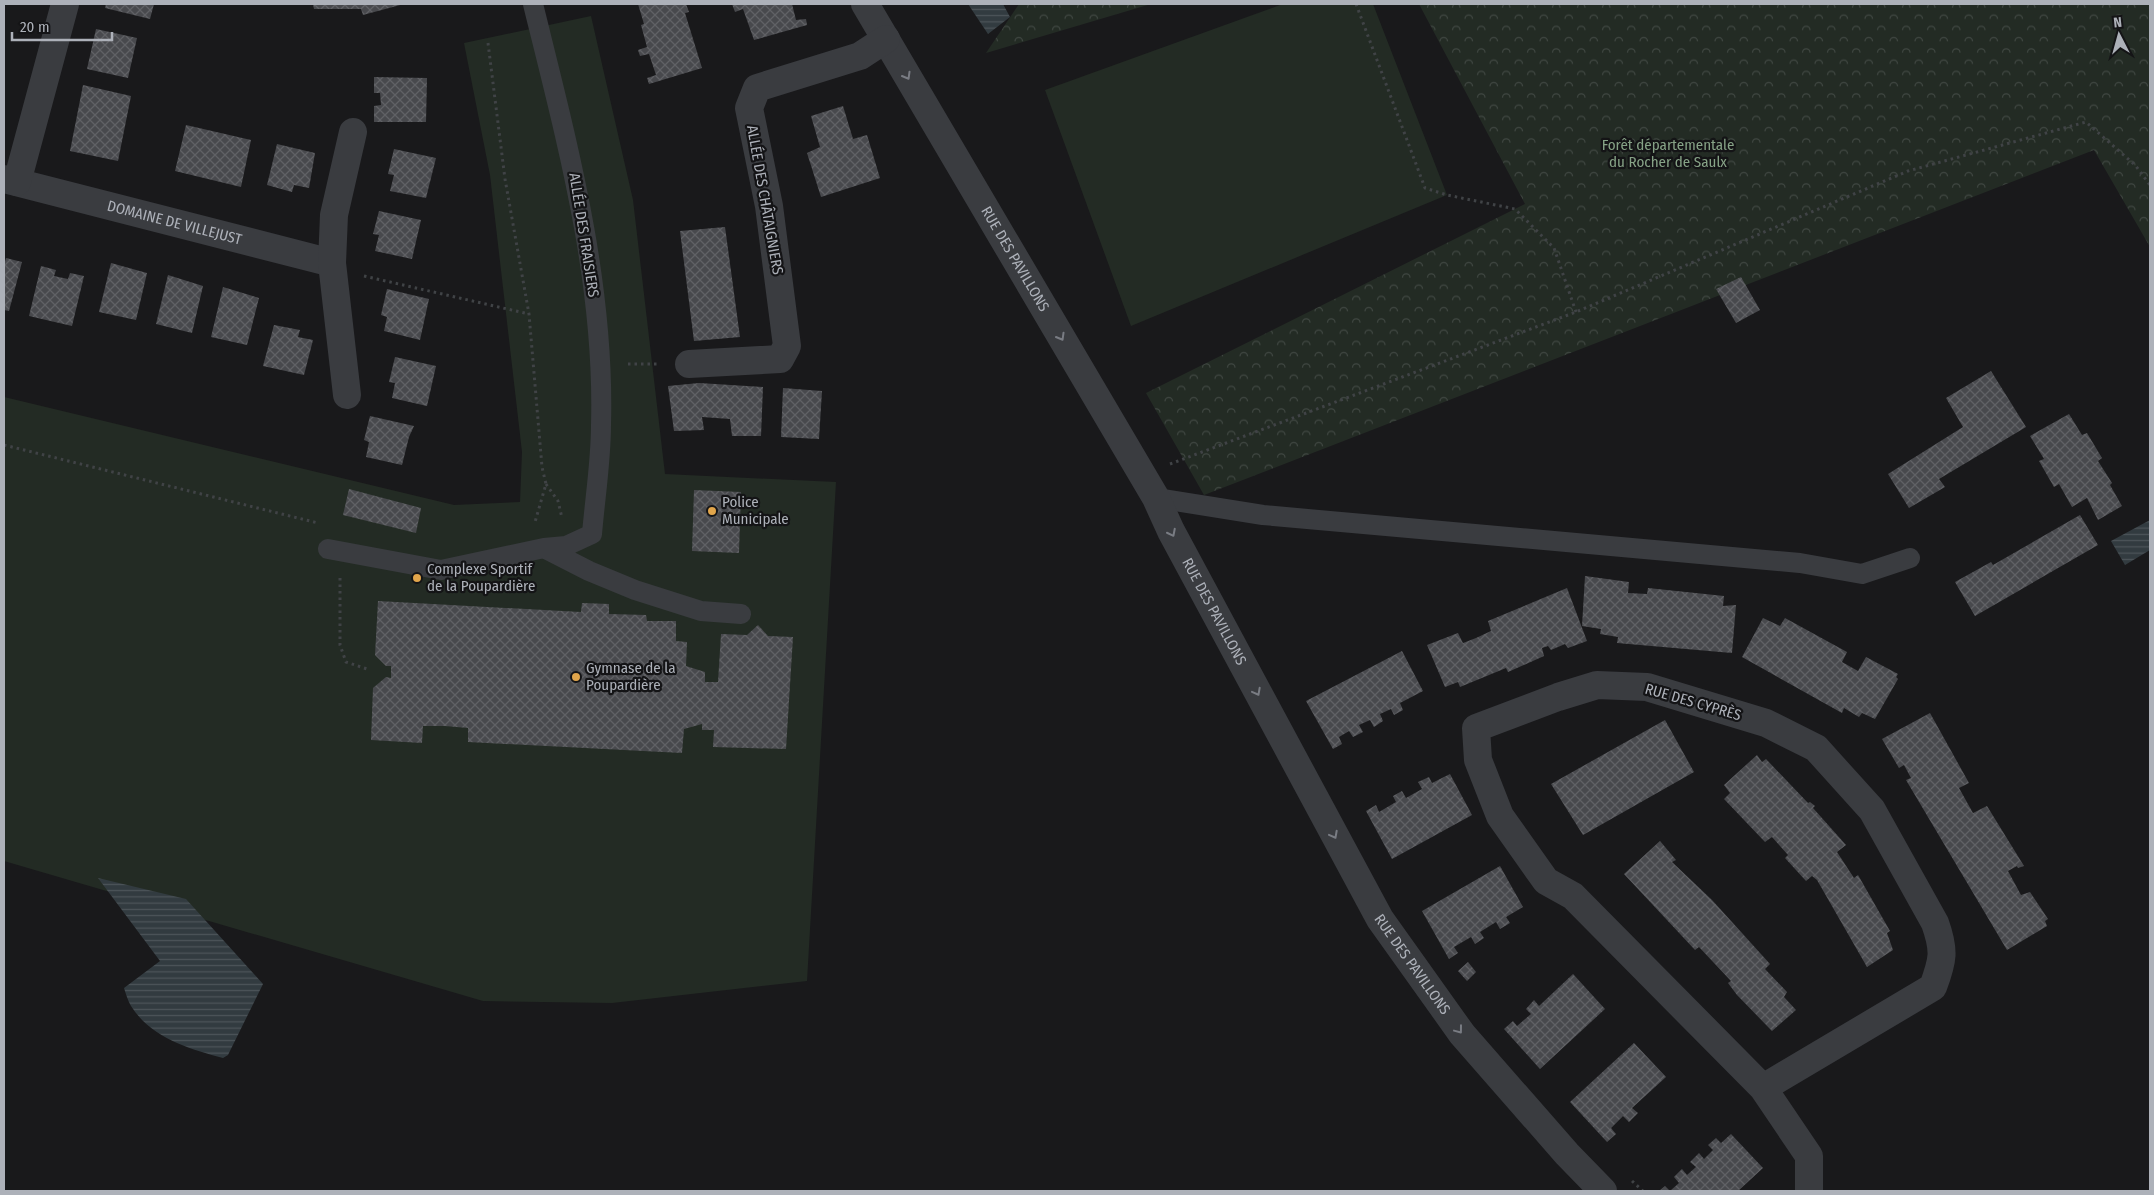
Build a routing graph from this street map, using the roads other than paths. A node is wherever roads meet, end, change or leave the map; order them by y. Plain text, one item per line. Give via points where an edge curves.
1 (65, 4) edge
2 (532, 4) edge
3 (865, 4) edge
4 (886, 39) junction
5 (353, 132) dead end
6 (10, 181) edge
7 (332, 263) junction
8 (689, 364) road end
9 (347, 394) dead end
10 (1156, 498) junction
11 (334, 550) road end
12 (535, 550) junction
13 (1910, 558) dead end
14 (741, 614) dead end
15 (1762, 1088) junction
16 (1603, 1191) edge
17 (1809, 1191) edge

1 - 6 street, DOMAINE DE VILLEJUST
2 - 12 lane, ALLÉE DES FRAISIERS via 577,183 591,268 602,425 592,534 566,546
3 - 4 street, RUE DES PAVILLONS
4 - 8 street, ALLÉE DES CHÂTAIGNIERS via 860,56 757,88 749,108 769,206 787,346 780,358
4 -> 10 street, RUE DES PAVILLONS
5 - 7 street via 334,215
6 - 7 street, DOMAINE DE VILLEJUST
7 - 9 street
10 - 13 lane via 1263,515 1800,563 1862,574
10 -> 16 street, RUE DES PAVILLONS via 1170,531 1380,919 1462,1034
11 - 12 lane via 441,570
12 - 14 lane via 635,590 701,611
15 - 15 street, RUE DES CYPRÈS via 1933,987 1942,962 1941,939 1872,810 1816,748 1766,723 1647,687 1597,685 1476,728 1478,760 1500,816 1546,881 1573,896
15 - 17 street, RUE DES CYPRÈS via 1809,1156

